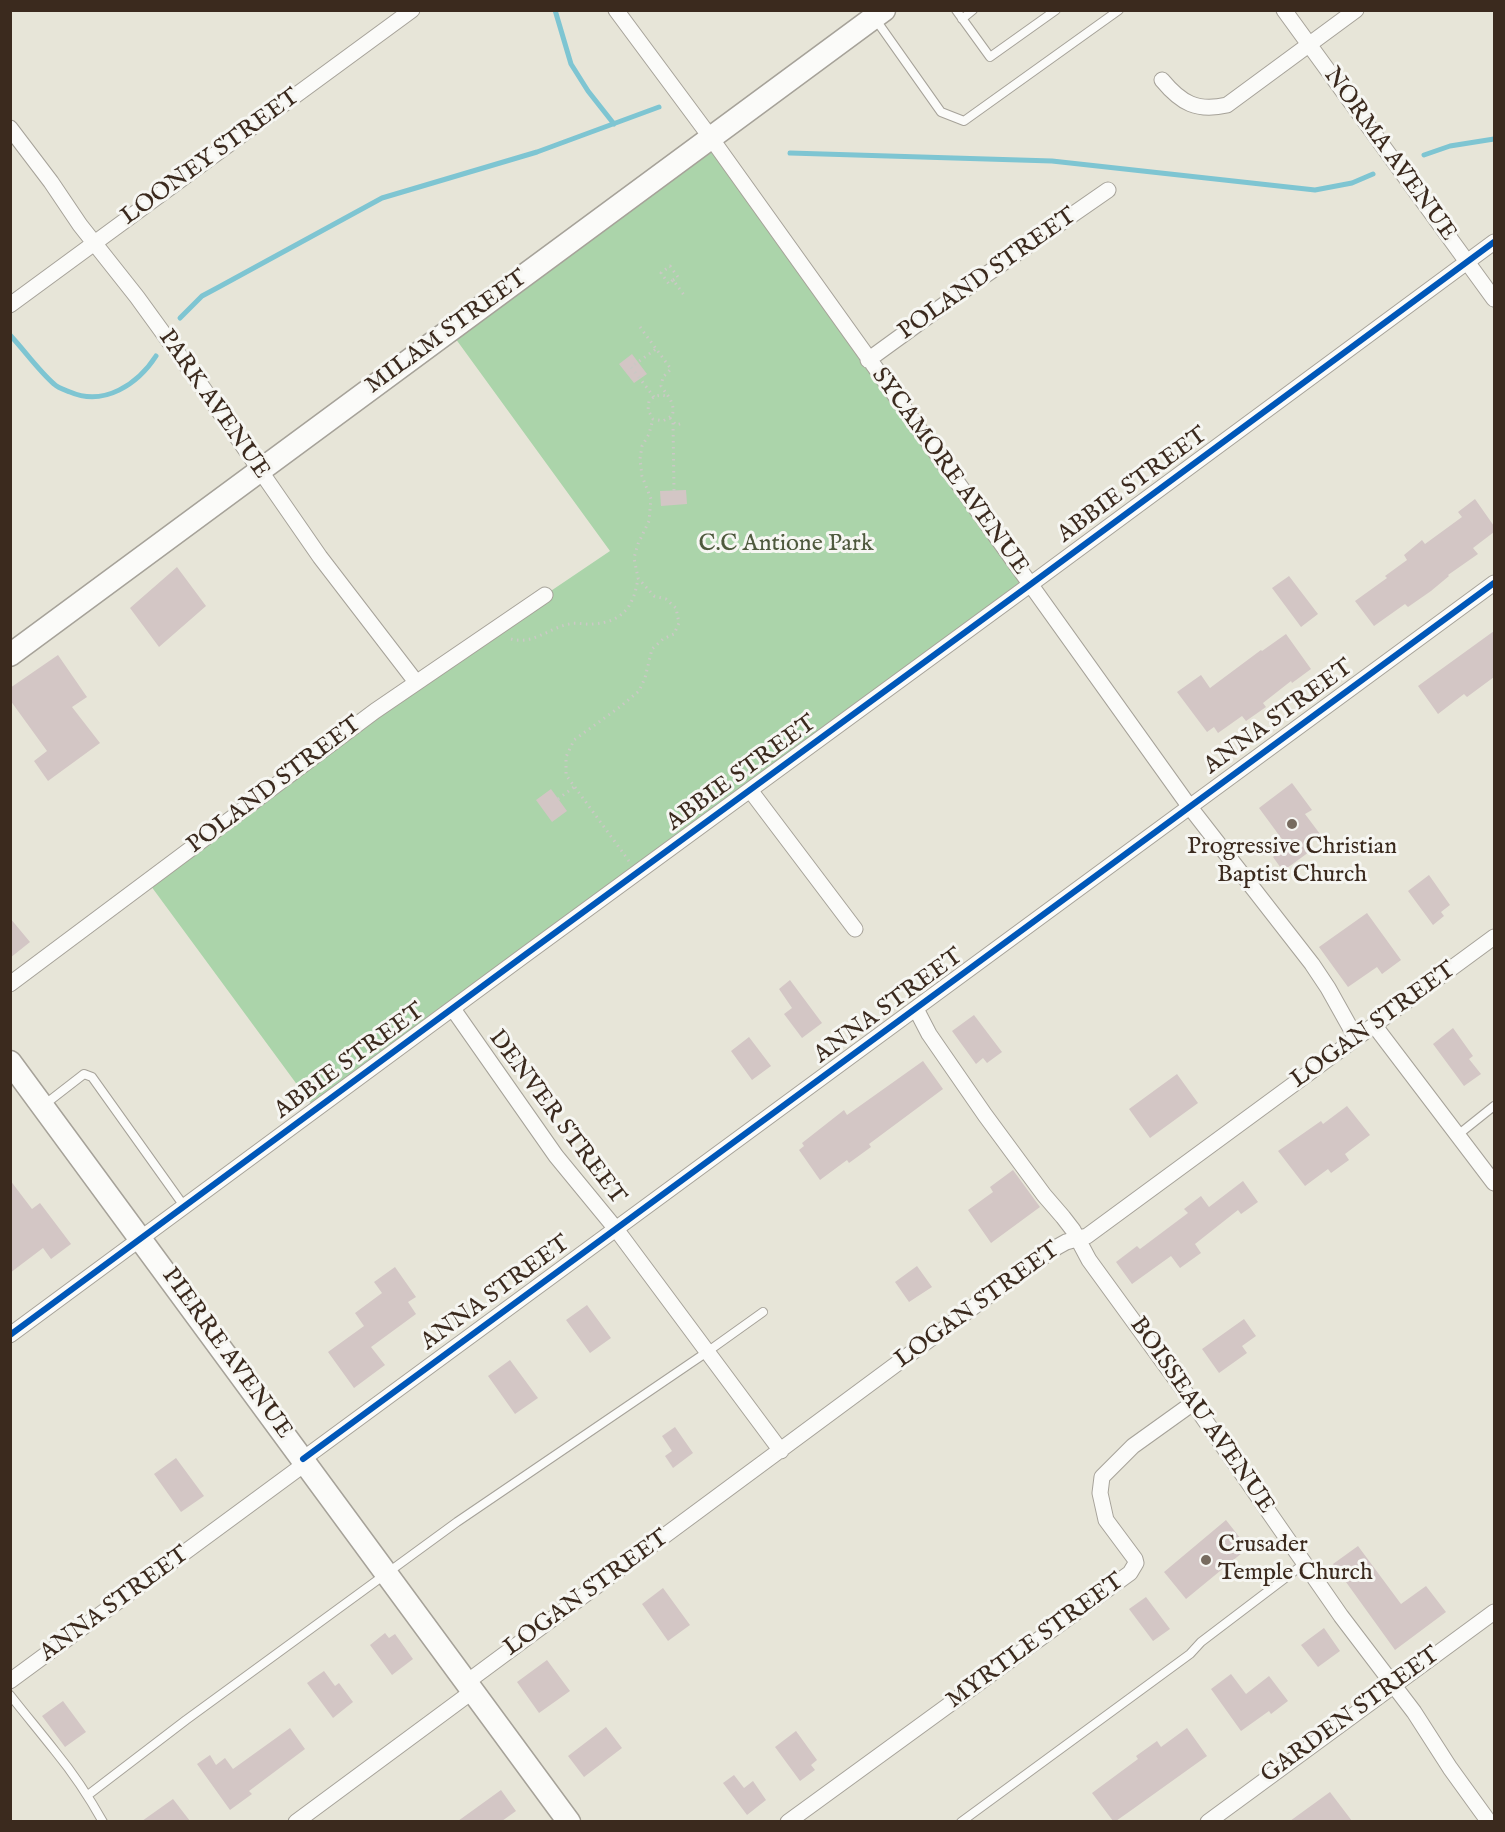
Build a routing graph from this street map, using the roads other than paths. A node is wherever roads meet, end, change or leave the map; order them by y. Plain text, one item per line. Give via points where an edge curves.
1 (411, 10) edge
2 (616, 10) edge
3 (956, 10) edge
4 (973, 10) edge
5 (1056, 10) edge
6 (1119, 10) edge
7 (1284, 10) edge
8 (1356, 10) edge
9 (879, 14) edge
10 (962, 19) junction
11 (1309, 45) junction
12 (1162, 80) dead end
13 (10, 128) edge
14 (711, 138) junction
15 (1108, 190) dead end
16 (1494, 242) edge
17 (94, 244) junction
18 (1468, 262) junction
19 (1494, 299) edge
20 (10, 305) edge
21 (868, 360) junction
22 (260, 471) junction
23 (1494, 583) edge
24 (1031, 584) junction
25 (545, 595) dead end
26 (10, 655) edge
27 (416, 682) junction
28 (750, 790) junction
29 (1189, 806) junction
30 (855, 929) dead end
31 (1494, 938) edge
32 (10, 984) edge
33 (453, 1009) junction
34 (916, 1009) junction
35 (1374, 1025) junction
36 (1356, 1038) junction
37 (10, 1062) edge
38 (43, 1106) junction
39 (1494, 1107) edge
40 (1458, 1134) junction
41 (1494, 1182) edge
42 (184, 1206) junction
43 (616, 1229) junction
44 (141, 1239) junction
45 (1076, 1239) junction
46 (763, 1312) dead end
47 (10, 1335) edge
48 (708, 1352) junction
49 (1193, 1403) junction
50 (781, 1451) junction
51 (305, 1461) junction
52 (1305, 1563) junction
53 (387, 1574) junction
54 (1494, 1612) edge
55 (10, 1682) edge
56 (1394, 1685) junction
57 (470, 1687) junction
58 (10, 1695) edge
59 (88, 1795) junction
60 (103, 1821) edge
61 (296, 1821) edge
62 (569, 1821) edge
63 (788, 1821) edge
64 (961, 1821) edge
65 (1208, 1821) edge
66 (1489, 1821) edge

1 - 17 street, LOONEY STREET
2 - 14 street, SYCAMORE AVENUE
3 - 10 lane
4 - 10 lane
5 - 10 lane via 990,57
6 - 9 lane via 964,121 941,112
7 - 11 street, NORMA AVENUE
8 - 11 street
9 - 14 street, MILAM STREET
11 - 12 street via 1227,105 1212,109 1183,101
11 - 18 street, NORMA AVENUE
13 - 17 street, PARK AVENUE
14 - 21 street, SYCAMORE AVENUE
14 - 22 street, MILAM STREET
15 - 21 street, POLAND STREET
16 - 18 street, ABBIE STREET
17 - 20 street, LOONEY STREET
17 - 22 street, PARK AVENUE via 137,297
18 - 19 street, NORMA AVENUE
18 - 24 street, ABBIE STREET
21 - 24 street, SYCAMORE AVENUE
22 - 26 street, MILAM STREET
22 - 27 street, PARK AVENUE
23 - 29 street, ANNA STREET
24 - 28 street, ABBIE STREET
24 - 29 street, SYCAMORE AVENUE
25 - 27 street, POLAND STREET
27 - 32 street, POLAND STREET
28 - 30 street
28 - 33 street, ABBIE STREET
29 - 34 street, ANNA STREET
29 - 36 street, SYCAMORE AVENUE via 1312,964
31 - 35 street, LOGAN STREET
33 - 42 street, ABBIE STREET
33 - 43 street, DENVER STREET via 556,1156
34 - 43 street, ANNA STREET
34 - 45 street, BOISSEAU AVENUE via 951,1067 1063,1216
35 - 36 street, LOGAN STREET
35 - 40 street
36 - 45 street, LOGAN STREET via 1086,1236
37 - 38 street, PIERRE AVENUE
38 - 42 lane via 84,1074 92,1077
38 - 44 street, PIERRE AVENUE
39 - 40 lane
40 - 41 street
42 - 44 street, ABBIE STREET
43 - 48 street, DENVER STREET
43 - 51 street, ANNA STREET
44 - 47 street, ABBIE STREET
44 - 51 street, PIERRE AVENUE
45 - 49 street, BOISSEAU AVENUE
45 - 50 street, LOGAN STREET via 1057,1247 987,1297
46 - 48 lane
48 - 50 street, DENVER STREET
48 - 53 lane
49 - 52 street, BOISSEAU AVENUE
49 - 63 street, MYRTLE STREET via 1132,1446 1102,1477 1100,1492 1106,1520 1135,1559 1130,1573
50 - 57 street, LOGAN STREET
51 - 53 street, PIERRE AVENUE
51 - 55 street, ANNA STREET
52 - 56 street, BOISSEAU AVENUE
52 - 64 lane via 1190,1654
53 - 57 street, PIERRE AVENUE
53 - 59 lane
54 - 56 street, GARDEN STREET
56 - 65 street, GARDEN STREET
56 - 66 street, BOISSEAU AVENUE
57 - 61 street, LOGAN STREET
57 - 62 street, PIERRE AVENUE
58 - 59 lane
59 - 60 lane

